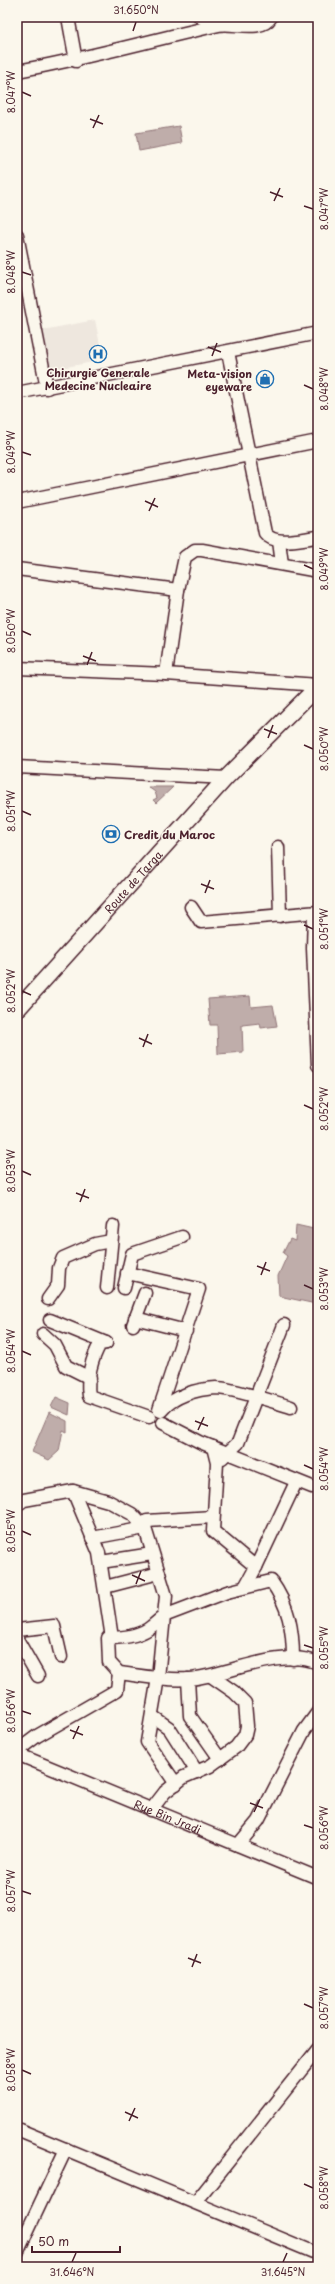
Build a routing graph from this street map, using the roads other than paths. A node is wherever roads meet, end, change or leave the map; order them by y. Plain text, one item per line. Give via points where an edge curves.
1 (68, 17) edge
2 (200, 17) edge
3 (271, 17) edge
4 (221, 24) junction
5 (76, 60) junction
6 (17, 71) edge
7 (17, 235) edge
8 (318, 333) edge
9 (228, 352) junction
10 (46, 388) junction
11 (17, 393) edge
12 (318, 441) edge
13 (248, 455) junction
14 (17, 502) edge
15 (318, 537) edge
16 (279, 541) junction
17 (282, 564) junction
18 (17, 570) edge
19 (318, 571) edge
20 (178, 590) junction
21 (17, 668) edge
22 (166, 674) junction
23 (318, 686) edge
24 (17, 767) edge
25 (226, 778) junction
26 (278, 847) dead end
27 (191, 907) dead end
28 (316, 913) edge
29 (280, 916) junction
30 (17, 1010) edge
31 (317, 1024) edge
32 (318, 1065) edge
33 (113, 1226) dead end
34 (182, 1238) dead end
35 (111, 1241) junction
36 (127, 1273) junction
37 (107, 1288) dead end
38 (124, 1288) dead end
39 (145, 1293) dead end
40 (48, 1299) dead end
41 (50, 1320) dead end
42 (284, 1324) dead end
43 (186, 1331) junction
44 (43, 1334) dead end
45 (90, 1378) junction
46 (255, 1397) junction
47 (291, 1407) dead end
48 (158, 1415) junction
49 (212, 1447) junction
50 (227, 1453) junction
51 (218, 1463) junction
52 (296, 1482) junction
53 (312, 1488) dead end
54 (74, 1491) junction
55 (17, 1505) edge
56 (213, 1518) junction
57 (145, 1528) junction
58 (92, 1538) junction
59 (152, 1554) junction
60 (100, 1562) junction
61 (256, 1567) junction
62 (159, 1573) junction
63 (105, 1587) junction
64 (245, 1587) junction
65 (164, 1616) junction
66 (17, 1630) edge
67 (112, 1638) junction
68 (17, 1639) edge
69 (61, 1657) dead end
70 (292, 1659) junction
71 (318, 1663) edge
72 (120, 1673) junction
73 (38, 1676) dead end
74 (211, 1676) junction
75 (158, 1678) junction
76 (188, 1679) junction
77 (318, 1712) edge
78 (152, 1716) junction
79 (17, 1751) edge
80 (17, 1754) edge
81 (220, 1759) junction
82 (197, 1772) junction
83 (176, 1784) junction
84 (151, 1810) junction
85 (238, 1845) junction
86 (318, 1878) edge
87 (318, 2049) edge
88 (17, 2129) edge
89 (66, 2149) junction
90 (196, 2202) junction
91 (17, 2253) edge
92 (318, 2254) edge

1 - 5 street
2 - 4 street
3 - 4 street via 256,25
4 - 5 street
5 - 6 street
7 - 10 street
8 - 9 street
9 - 10 street
9 - 13 street
10 - 11 street
12 - 13 street
13 - 14 street
13 - 16 street via 265,533 272,540
15 - 16 street
16 - 17 street
17 - 19 street
17 - 20 street via 196,550 186,557
18 - 20 street
20 - 22 street
21 - 22 street
22 - 23 street
23 - 25 main road, Route de Targa
24 - 25 street
25 - 30 main road, Route de Targa
26 - 29 street
27 - 29 street via 201,922
28 - 29 street
28 - 31 street via 313,948
31 - 32 street
33 - 35 street
34 - 36 street via 132,1254
35 - 37 street
35 - 40 street via 95,1244 63,1258 59,1268 58,1285
36 - 38 street
36 - 43 street via 199,1289
39 - 43 street via 134,1322
41 - 45 street via 106,1343 100,1344 94,1355
42 - 46 street
43 - 48 street
44 - 45 street via 55,1345 66,1366
45 - 48 street via 87,1387 89,1396
46 - 47 street
46 - 48 street via 217,1388 185,1395 168,1402
46 - 50 street via 238,1443
48 - 49 street
49 - 50 street
49 - 51 street
50 - 51 street
50 - 52 street
51 - 56 street
52 - 53 street
52 - 61 street
54 - 55 street via 24,1500
54 - 57 street via 108,1501 132,1514
54 - 58 street
56 - 57 street via 146,1521
56 - 61 street via 214,1531
57 - 58 street
57 - 59 street
58 - 60 street
59 - 60 street
59 - 62 street
60 - 63 street
61 - 64 street
62 - 63 street
62 - 65 street via 166,1596
63 - 67 street
64 - 65 street
64 - 70 street via 271,1581 283,1597 293,1637
65 - 67 street via 142,1631
65 - 75 street
66 - 69 street via 54,1626
67 - 72 street via 108,1638 109,1662
68 - 73 street
70 - 71 street
70 - 74 street
72 - 75 street
72 - 79 street via 117,1690 37,1736
74 - 76 street
74 - 81 street via 234,1692 244,1704 247,1726 245,1735 236,1747
75 - 76 street
75 - 78 street
76 - 81 street via 190,1716
77 - 85 street via 304,1731 258,1821
78 - 82 street via 169,1728
78 - 83 street via 147,1742
80 - 84 street, Rue Bin Jradi
81 - 82 street
82 - 83 street via 184,1777
83 - 84 street via 165,1792
84 - 85 street, Rue Bin Jradi
85 - 86 street, Rue Bin Jradi
87 - 90 street
88 - 89 street
89 - 90 street
89 - 91 street
90 - 92 street

